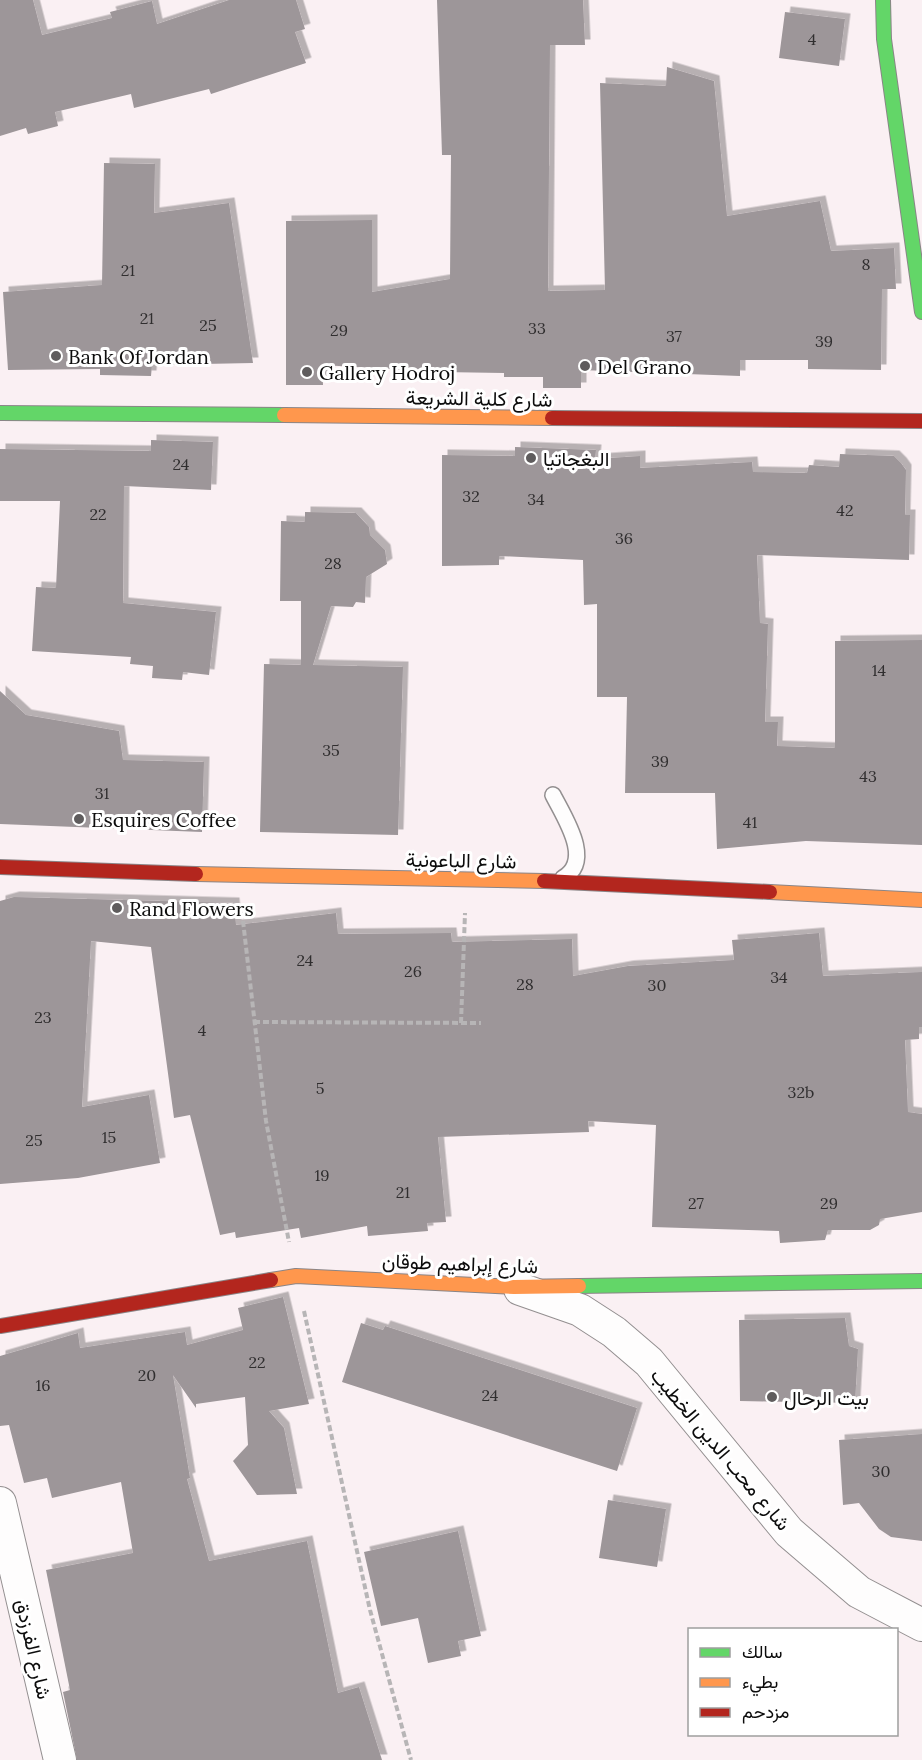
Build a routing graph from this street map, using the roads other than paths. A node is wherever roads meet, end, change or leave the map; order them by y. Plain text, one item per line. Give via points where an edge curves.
1 (883, 0) edge
2 (922, 312) edge
3 (0, 413) edge
4 (922, 421) edge
5 (553, 795) dead end
6 (0, 867) edge
7 (558, 881) junction
8 (922, 900) edge
9 (922, 1281) edge
10 (514, 1287) junction
11 (0, 1326) edge
12 (0, 1503) edge
13 (922, 1625) edge
14 (60, 1760) edge

1 - 2 street via 884,39
3 - 4 street, شارع كلية الشريعة
5 - 7 lane via 578,854 574,868
6 - 7 street, شارع الباعونية via 238,876
7 - 8 street, شارع الباعونية
9 - 10 street, شارع إبراهيم طوقان
10 - 11 street, شارع إبراهيم طوقان via 296,1276
10 - 13 street, شارع محب الدين الخطيب via 580,1310 614,1332 649,1362 789,1532 859,1592
12 - 14 street, شارع الفرزدق

